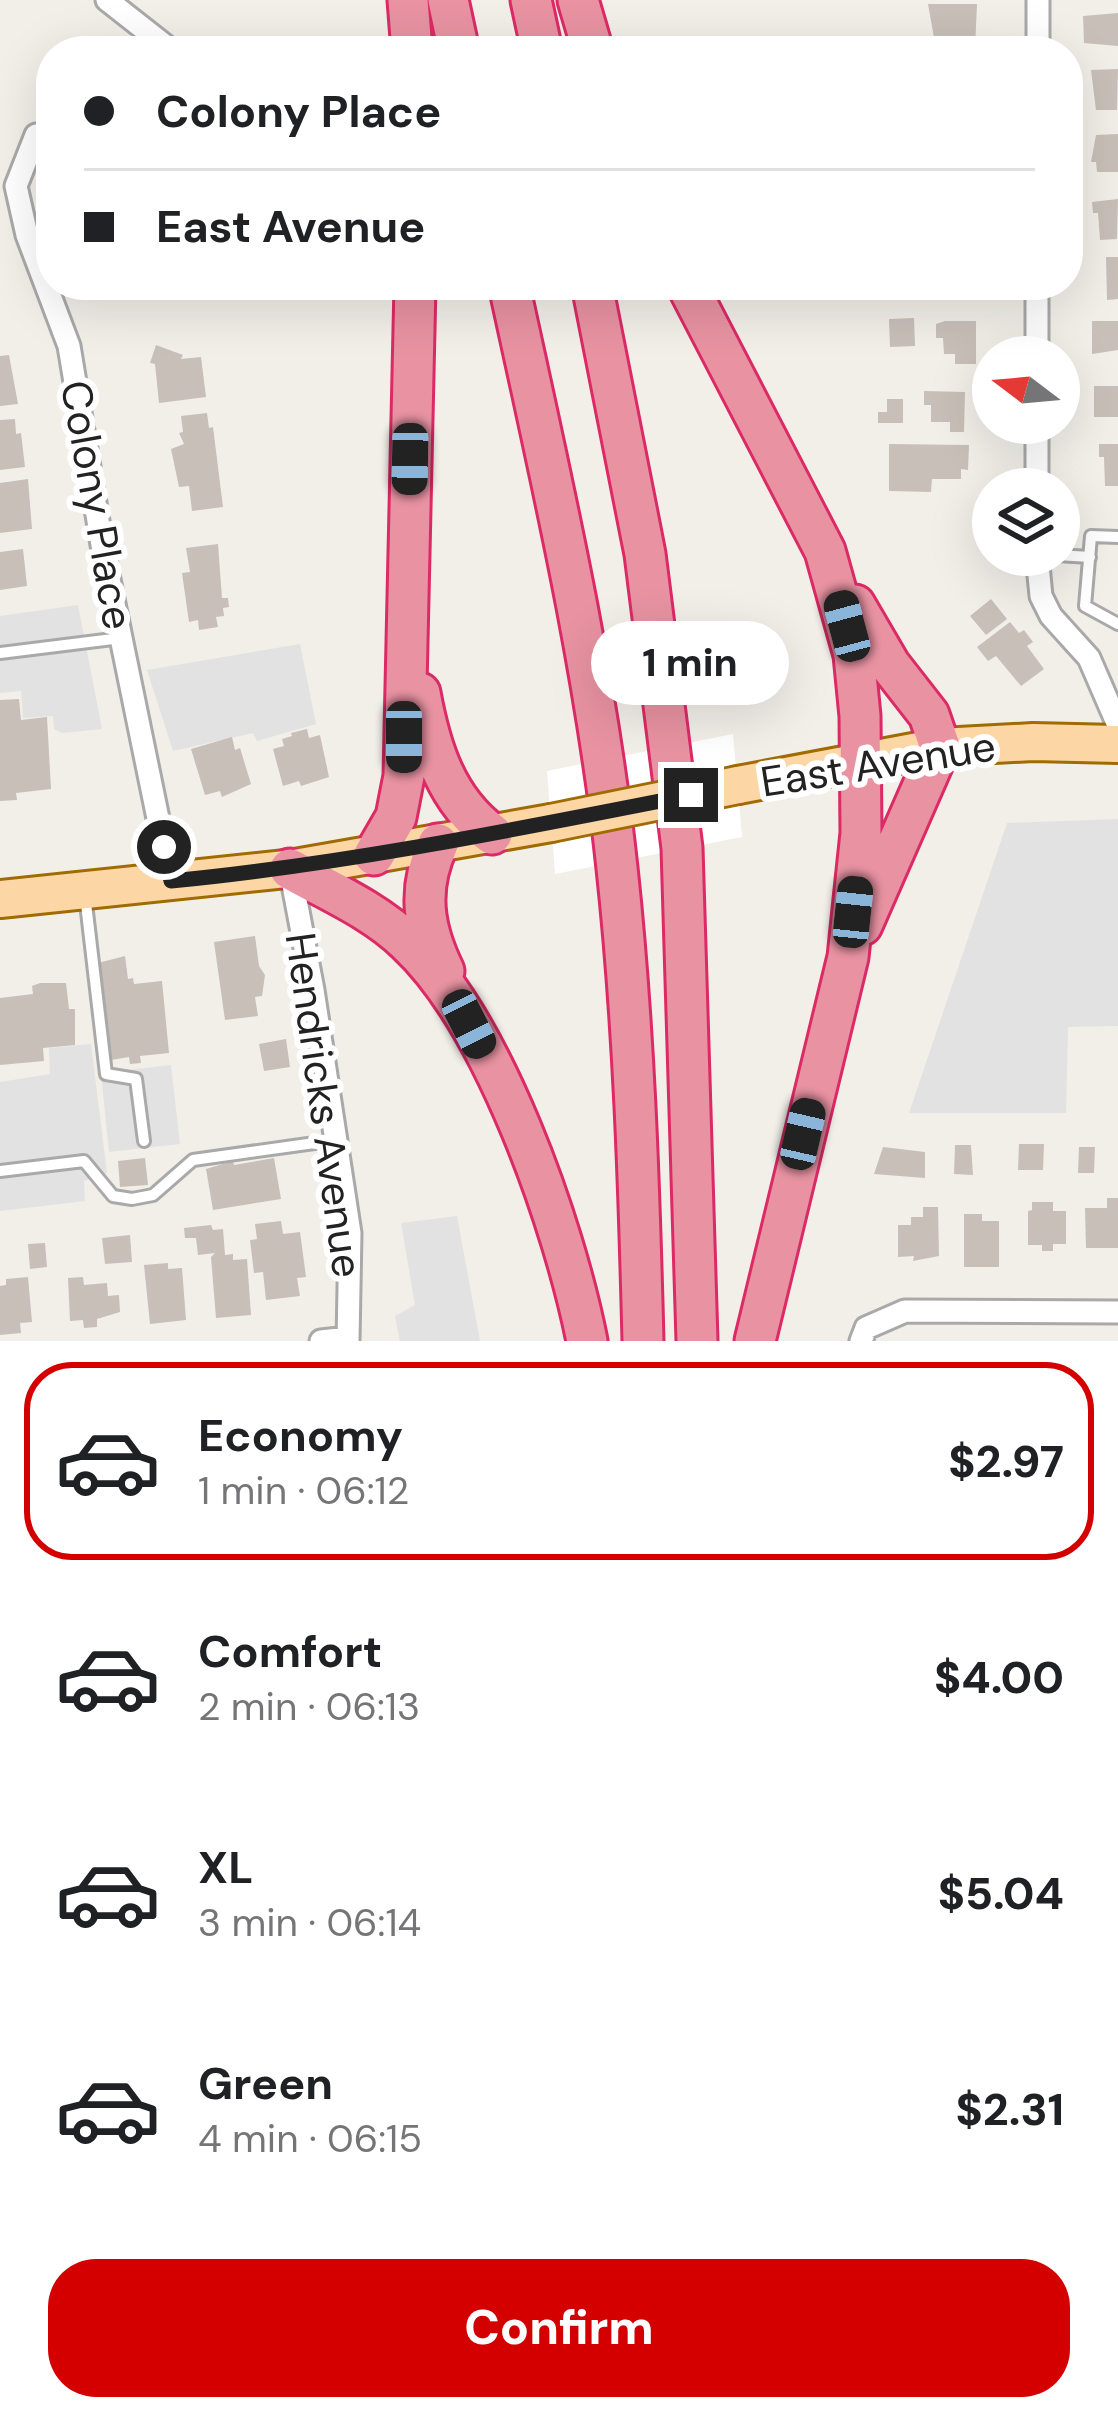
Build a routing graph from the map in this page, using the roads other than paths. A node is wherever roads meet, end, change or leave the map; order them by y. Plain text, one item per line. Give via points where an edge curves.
1 (107, 0) edge
2 (408, 0) edge
3 (448, 0) edge
4 (531, 0) edge
5 (578, 0) edge
6 (1038, 0) edge
7 (153, 36) edge
8 (411, 36) edge
9 (456, 36) edge
10 (539, 36) edge
11 (589, 36) edge
12 (1038, 36) edge
13 (36, 135) dead end
14 (36, 259) edge
15 (52, 300) edge
16 (415, 300) edge
17 (512, 300) edge
18 (595, 300) edge
19 (695, 300) edge
20 (1037, 300) edge
21 (1037, 336) edge
22 (1118, 537) edge
23 (825, 551) junction
24 (1080, 556) edge
25 (1090, 556) junction
26 (1039, 576) edge
27 (408, 580) junction
28 (1118, 624) edge
29 (121, 638) junction
30 (0, 653) edge
31 (1118, 724) edge
32 (1118, 744) edge
33 (940, 748) junction
34 (861, 761) junction
35 (492, 834) junction
36 (438, 844) junction
37 (374, 855) junction
38 (290, 869) junction
39 (171, 881) junction
40 (85, 890) junction
41 (0, 899) edge
42 (848, 957) junction
43 (469, 1024) junction
44 (337, 1140) junction
45 (144, 1141) dead end
46 (0, 1172) edge
47 (1118, 1312) edge
48 (864, 1335) edge
49 (348, 1340) edge
50 (320, 1341) edge
51 (587, 1341) edge
52 (643, 1341) edge
53 (697, 1341) edge
54 (755, 1341) edge

1 - 7 street
2 - 8 highway
3 - 9 highway
4 - 10 highway
5 - 11 highway
6 - 12 street
13 - 14 street, Colony Place via 16,186
15 - 29 street, Colony Place via 69,346
16 - 27 highway
17 - 52 highway via 588,669 617,865
18 - 53 highway via 648,574 682,848
19 - 23 highway
20 - 21 street
22 - 25 lane via 1091,536
23 - 33 highway via 890,665 929,715
23 - 34 highway via 854,655
24 - 25 lane
25 - 28 lane via 1085,606
26 - 31 street via 1051,616 1089,658
27 - 35 highway via 431,742 452,792
27 - 37 highway via 404,776 396,817
29 - 30 lane
29 - 39 street, Colony Place
32 - 33 main road, East Avenue
33 - 34 main road, East Avenue
33 - 42 highway
34 - 35 main road, East Avenue, bridge
34 - 42 highway
35 - 36 main road, East Avenue
36 - 37 main road, East Avenue
36 - 43 highway via 423,911
37 - 38 main road, East Avenue
38 - 39 main road, East Avenue
38 - 43 highway via 404,938
38 - 44 street, Hendricks Avenue
39 - 40 main road, East Avenue
40 - 41 main road, East Avenue
40 - 45 lane via 106,1074 136,1079
42 - 54 highway
43 - 51 highway via 549,1202
44 - 46 lane via 193,1160 153,1195 132,1199 113,1196 84,1161
44 - 49 street, Hendricks Avenue via 350,1233
47 - 48 street via 905,1311
49 - 50 street

